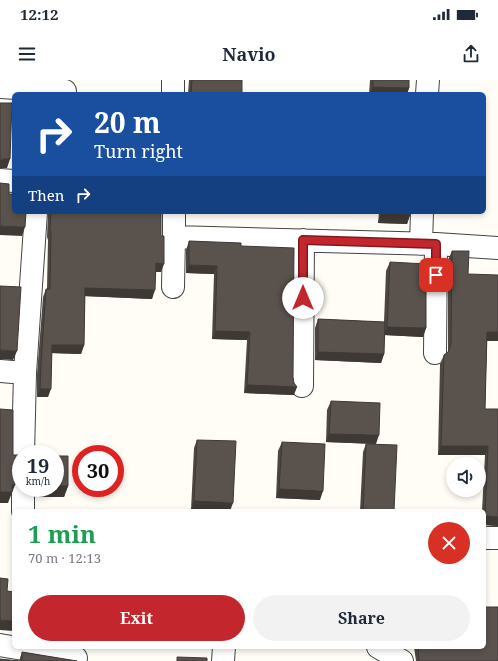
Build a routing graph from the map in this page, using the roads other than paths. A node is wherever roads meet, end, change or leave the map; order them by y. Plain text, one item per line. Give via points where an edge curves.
1 (173, 80) edge
2 (428, 80) edge
3 (0, 87) edge
4 (65, 91) dead end
5 (173, 92) edge
6 (427, 92) edge
7 (0, 180) edge
8 (12, 181) edge
9 (36, 214) edge
10 (174, 214) edge
11 (422, 214) edge
12 (174, 237) junction
13 (303, 240) junction
14 (428, 244) junction
15 (498, 248) edge
16 (174, 287) dead end
17 (435, 353) dead end
18 (0, 371) edge
19 (25, 373) junction
20 (302, 386) dead end
21 (23, 445) edge
22 (22, 497) edge
23 (23, 509) edge
24 (486, 538) edge
25 (498, 538) edge
26 (0, 645) edge
27 (12, 647) edge
28 (23, 649) edge
29 (224, 649) edge
30 (381, 649) edge
31 (76, 658) dead end
32 (223, 661) edge
33 (402, 661) edge

1 - 5 street
2 - 6 street
3 - 4 street
7 - 8 street
9 - 19 street
10 - 12 street
11 - 14 street
12 - 13 street
12 - 16 street
13 - 14 street
13 - 20 street
14 - 15 street
14 - 17 street
18 - 19 street
19 - 21 street
22 - 23 street
24 - 25 street
26 - 27 street
28 - 31 street
29 - 32 street
30 - 33 street

